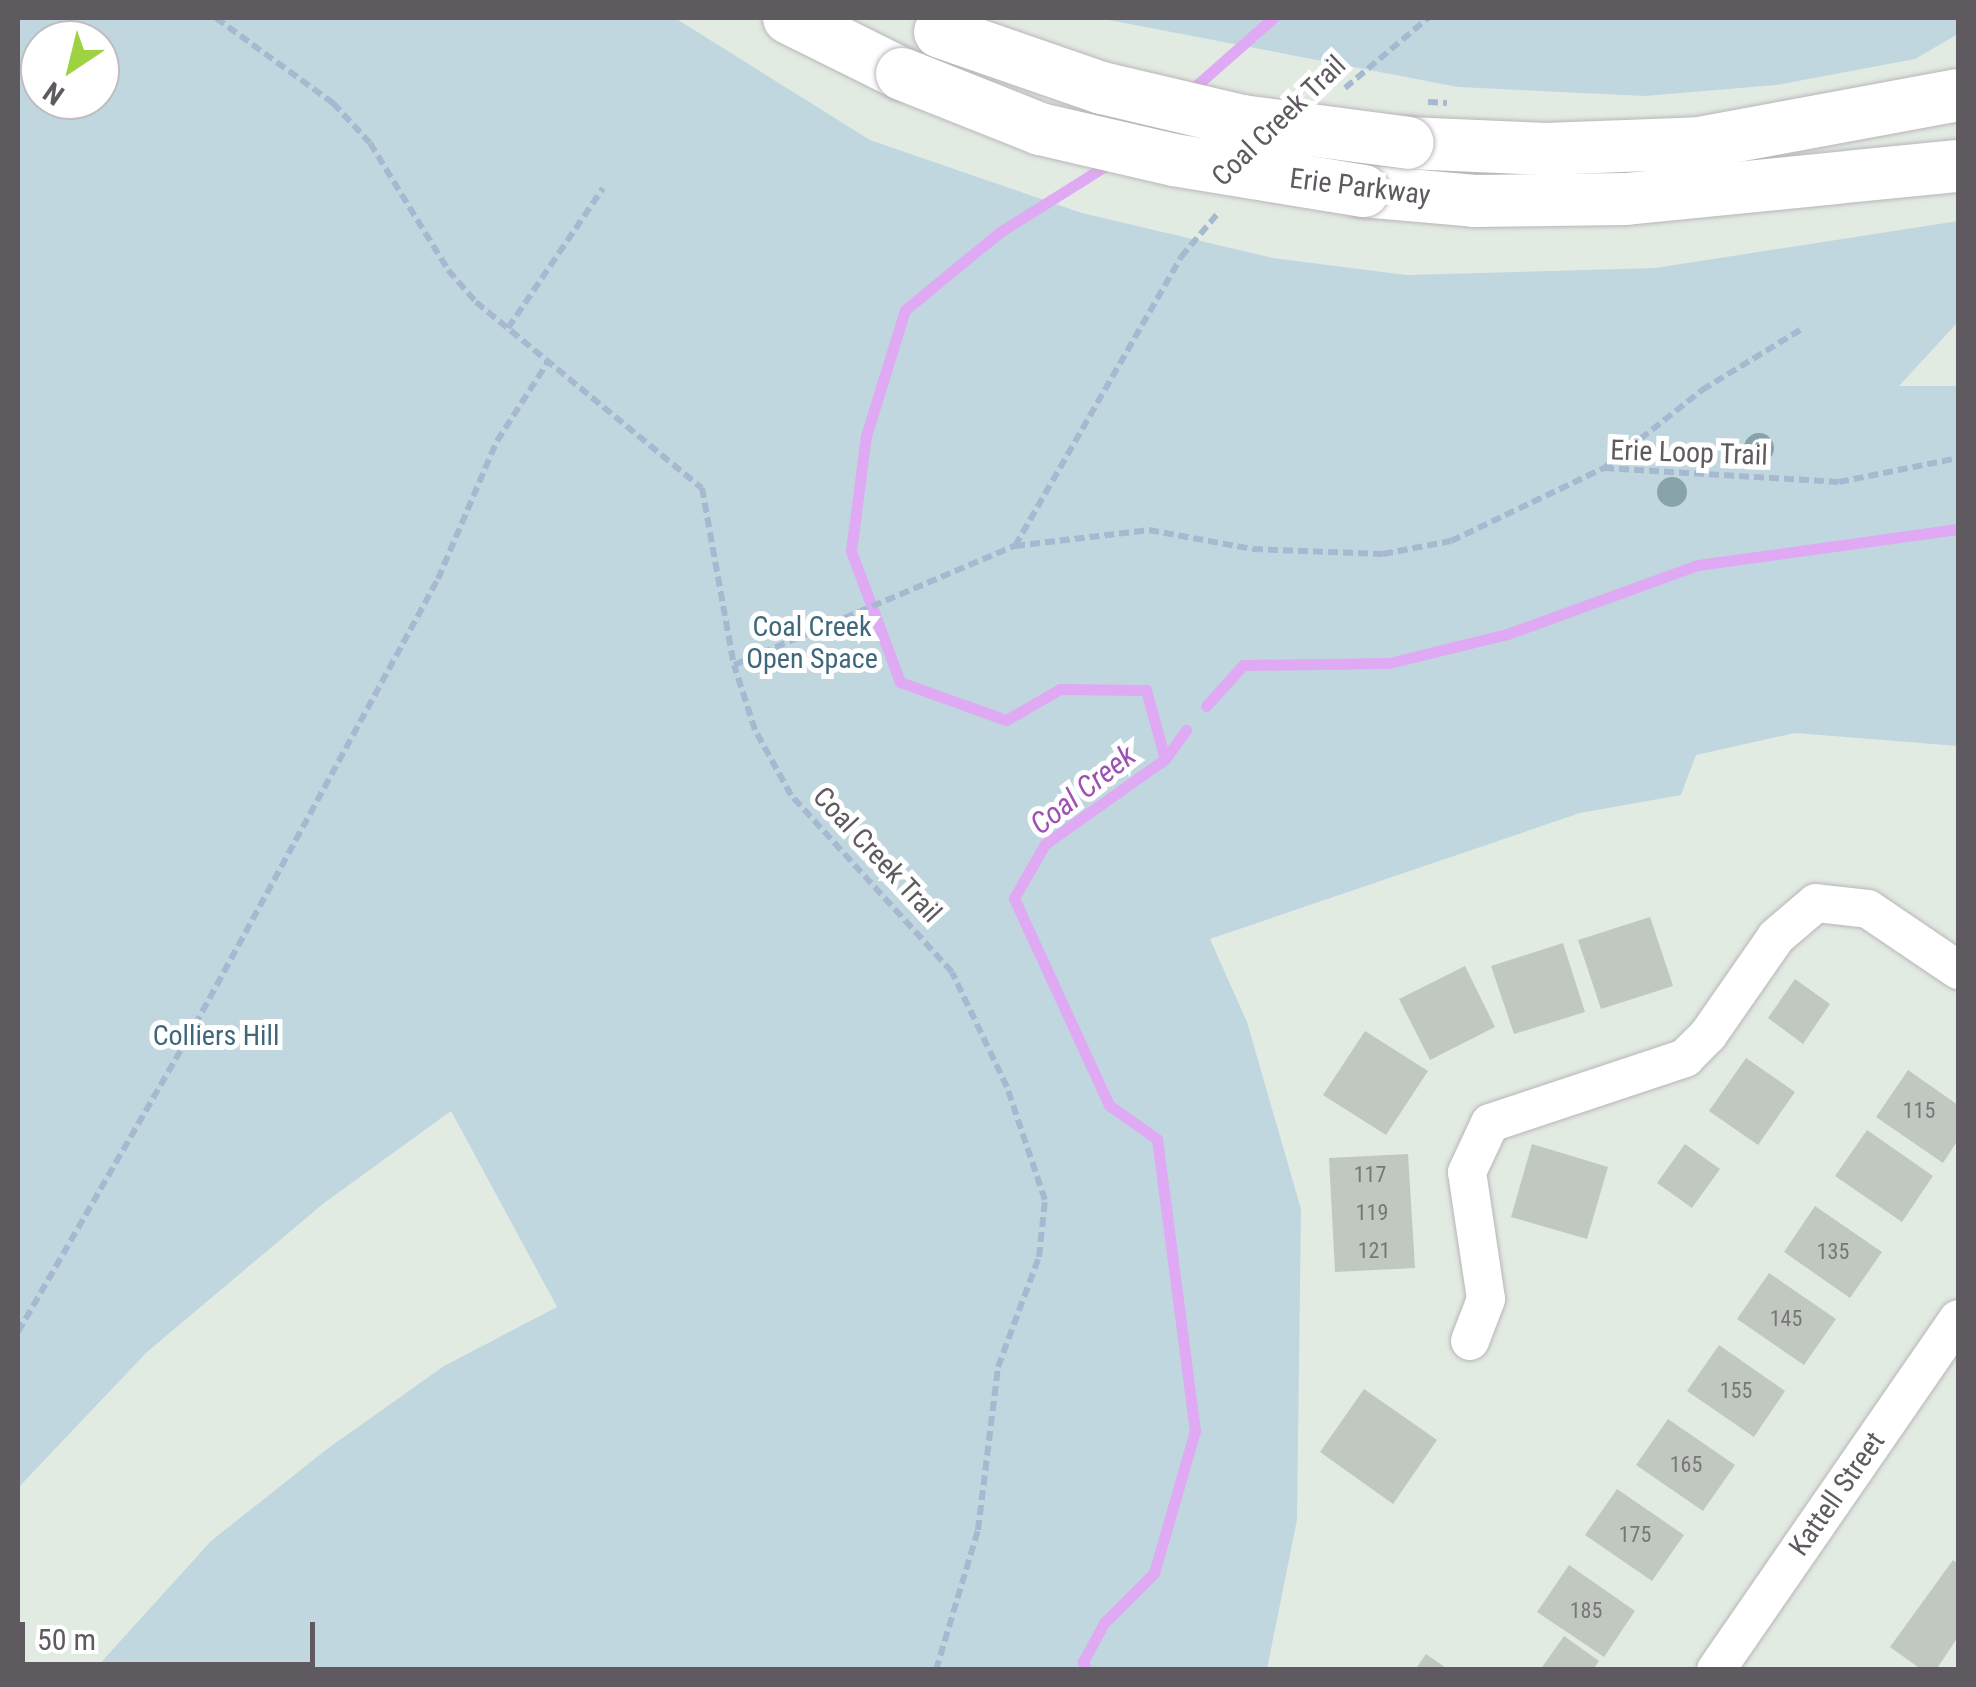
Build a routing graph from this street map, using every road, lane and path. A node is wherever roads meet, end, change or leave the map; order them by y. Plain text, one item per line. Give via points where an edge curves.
1 (216, 18) edge
2 (789, 18) edge
3 (1428, 18) edge
4 (925, 25) edge
5 (1340, 92) dead end
6 (1958, 95) edge
7 (1958, 166) edge
8 (602, 188) dead end
9 (1232, 197) dead end
10 (508, 328) junction
11 (1803, 328) dead end
12 (548, 362) junction
13 (1958, 458) edge
14 (1604, 468) junction
15 (1015, 546) junction
16 (734, 665) junction
17 (1958, 970) edge
18 (1958, 1319) edge
19 (18, 1332) edge
20 (1470, 1341) dead end
21 (936, 1670) edge
22 (1716, 1670) edge

1 - 10 path, Coal Creek Trail via 333,103 370,144 448,270
2 - 7 main road, Erie Parkway, bridge via 902,74 1040,129 1362,191 1474,200 1626,199
3 - 5 path, Coal Creek Trail
4 - 6 main road, Erie Parkway, bridge via 1102,88 1224,117 1408,143 1546,149 1699,143
8 - 10 path
9 - 15 path, Coal Creek Trail via 1181,256
10 - 12 path, Coal Creek Trail
11 - 14 path via 1702,390
12 - 16 path, Coal Creek Trail via 702,488
12 - 19 path via 498,441 438,579 195,1026
13 - 14 path, Erie Loop Trail via 1840,482
14 - 15 path, Erie Loop Trail via 1451,542 1383,554 1253,549 1149,530
15 - 16 path
16 - 21 path, Coal Creek Trail via 756,730 791,796 952,972 1007,1087 1046,1200 1039,1257 998,1368 978,1530
17 - 20 street via 1868,909 1816,902 1776,937 1708,1035 1684,1058 1490,1123 1467,1172 1486,1299
18 - 22 street, Kattell Street

